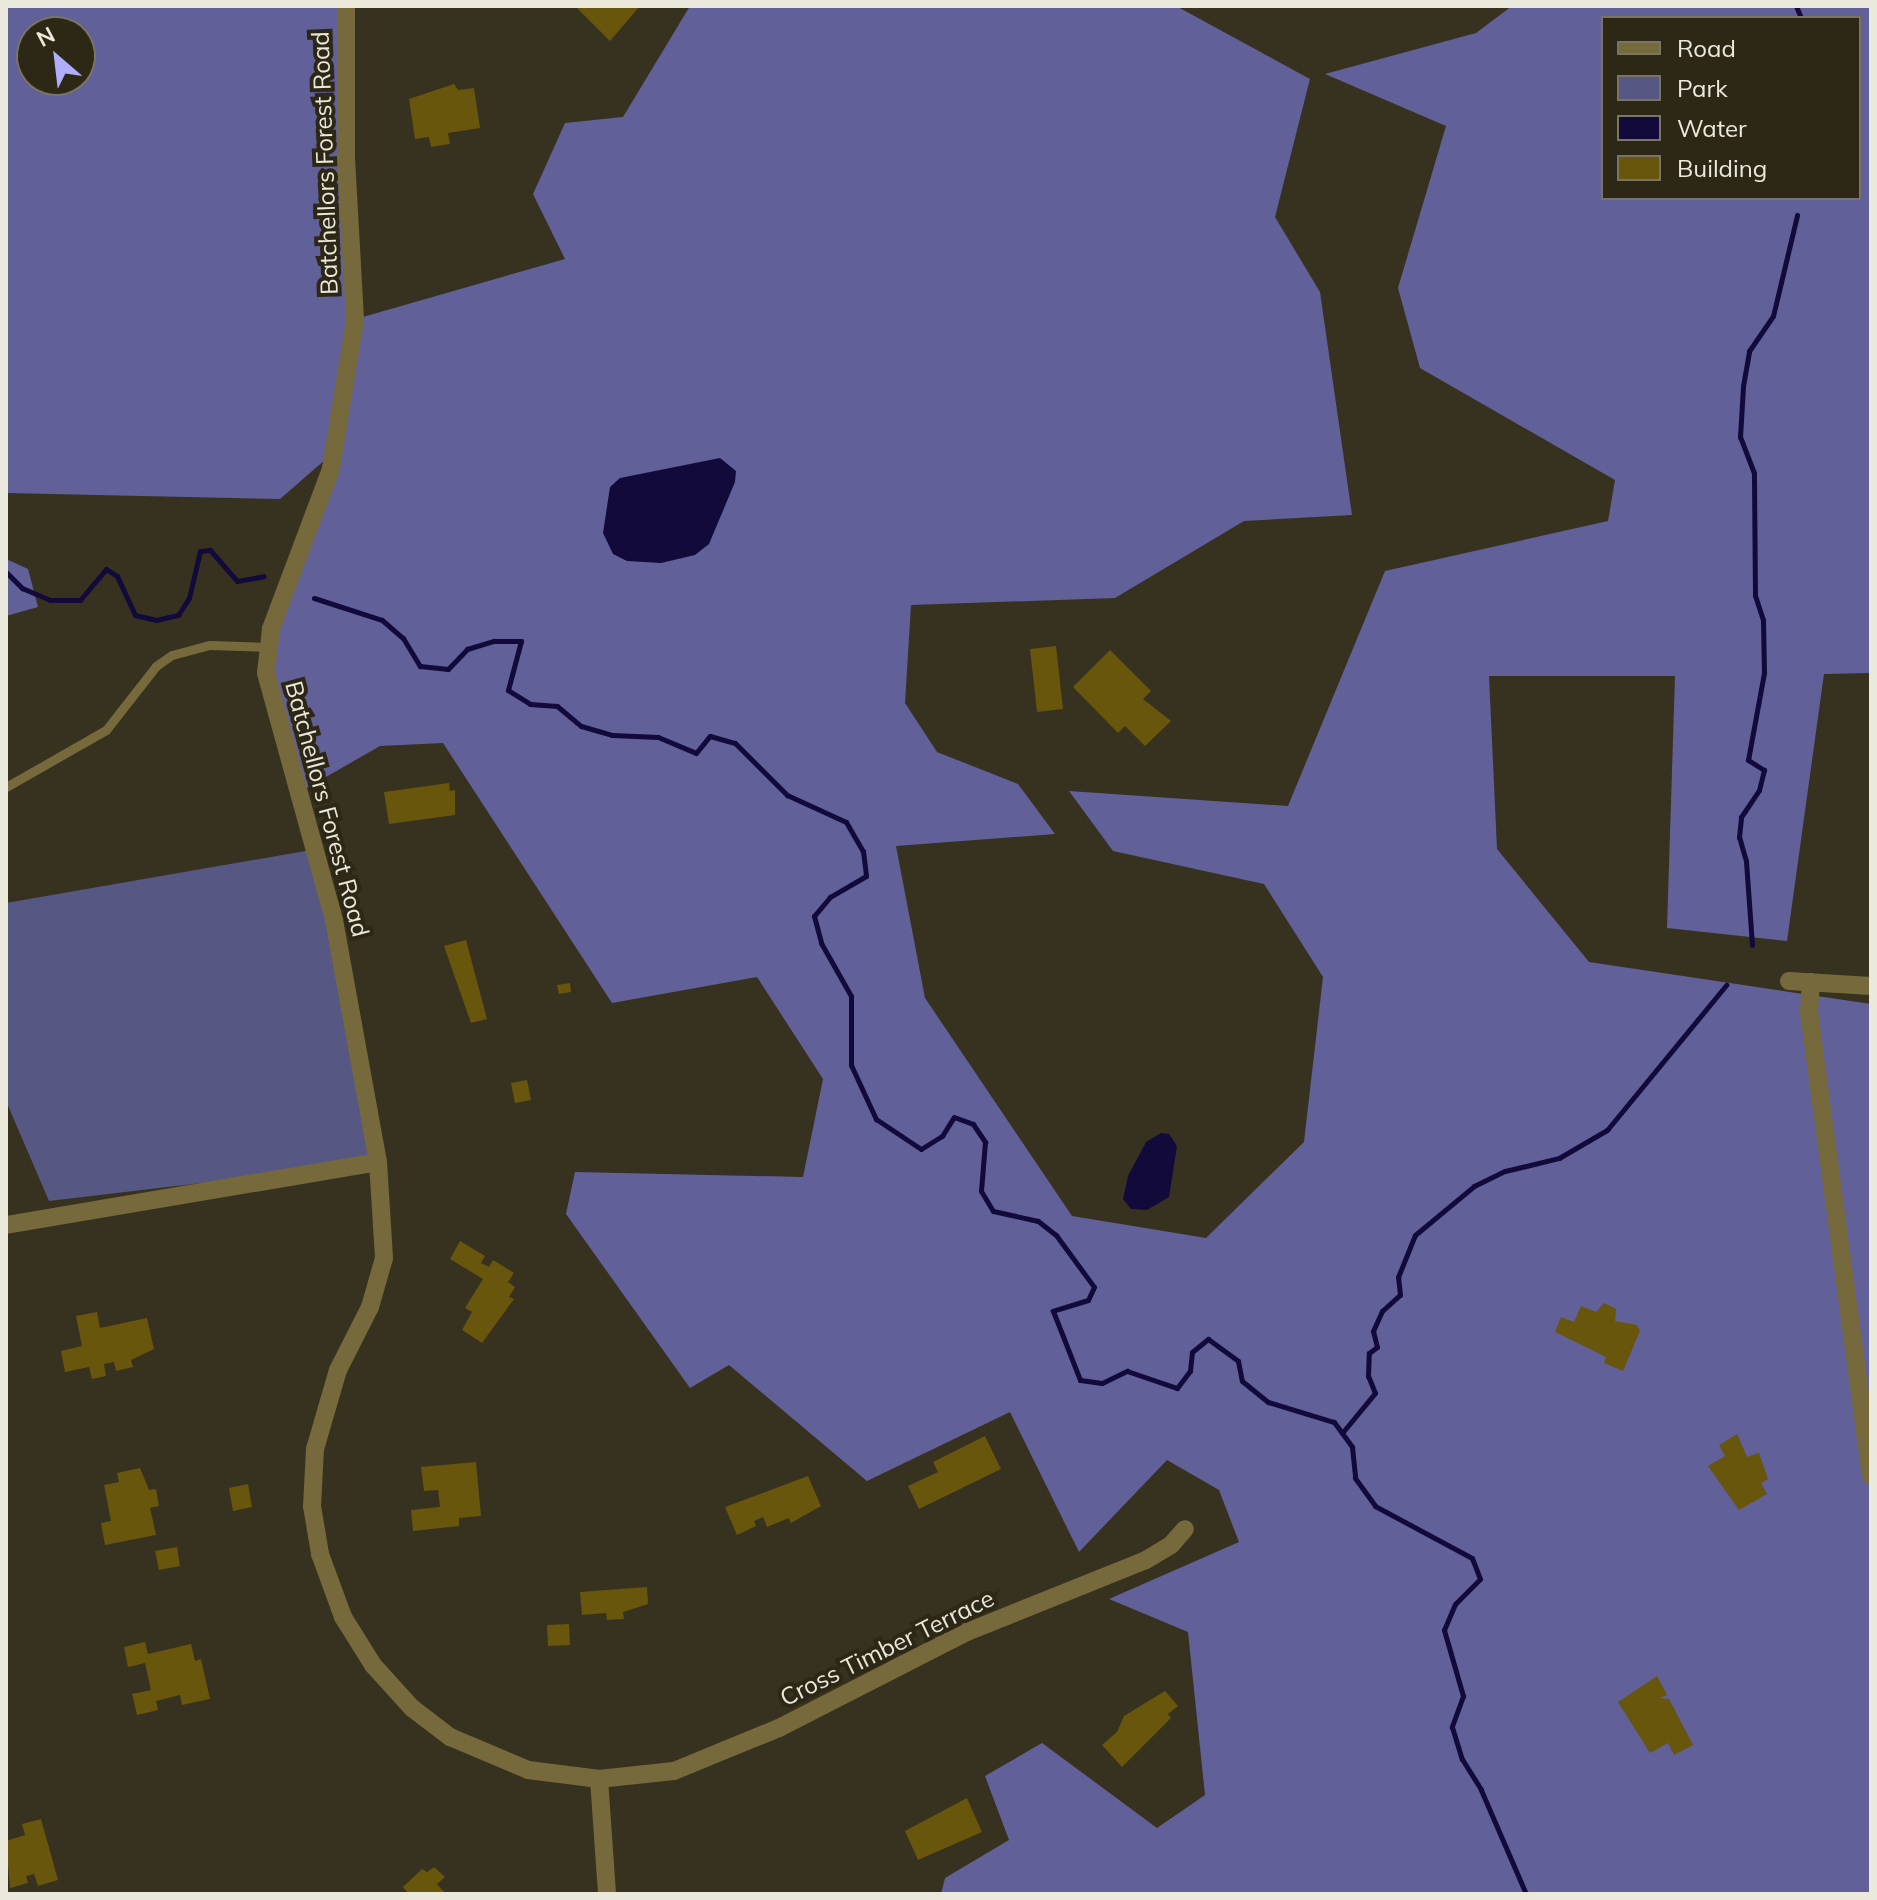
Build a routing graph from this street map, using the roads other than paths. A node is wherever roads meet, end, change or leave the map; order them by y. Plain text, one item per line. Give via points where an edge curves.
1 (346, 6) edge
2 (269, 647) junction
3 (6, 787) edge
4 (1789, 981) dead end
5 (1811, 982) junction
6 (1871, 986) edge
7 (378, 1162) junction
8 (6, 1225) edge
9 (1871, 1476) edge
10 (1185, 1529) dead end
11 (599, 1779) junction
12 (607, 1894) edge

1 - 2 street, Batchellors Forest Road via 346,158 355,320 331,469 290,571
2 - 3 lane via 210,645 172,655 156,666 106,730
2 - 7 street, Batchellors Forest Road via 270,703 334,920
4 - 5 street
5 - 6 street
5 - 9 street via 1809,1012
7 - 8 street
7 - 11 street, Batchellors Forest Road via 384,1258 370,1307 338,1370 315,1449 312,1506 320,1554 343,1617 373,1665 412,1708 450,1737 497,1761
10 - 11 street, Cross Timber Terrace via 1146,1560 967,1632 767,1733 674,1771
11 - 12 street

